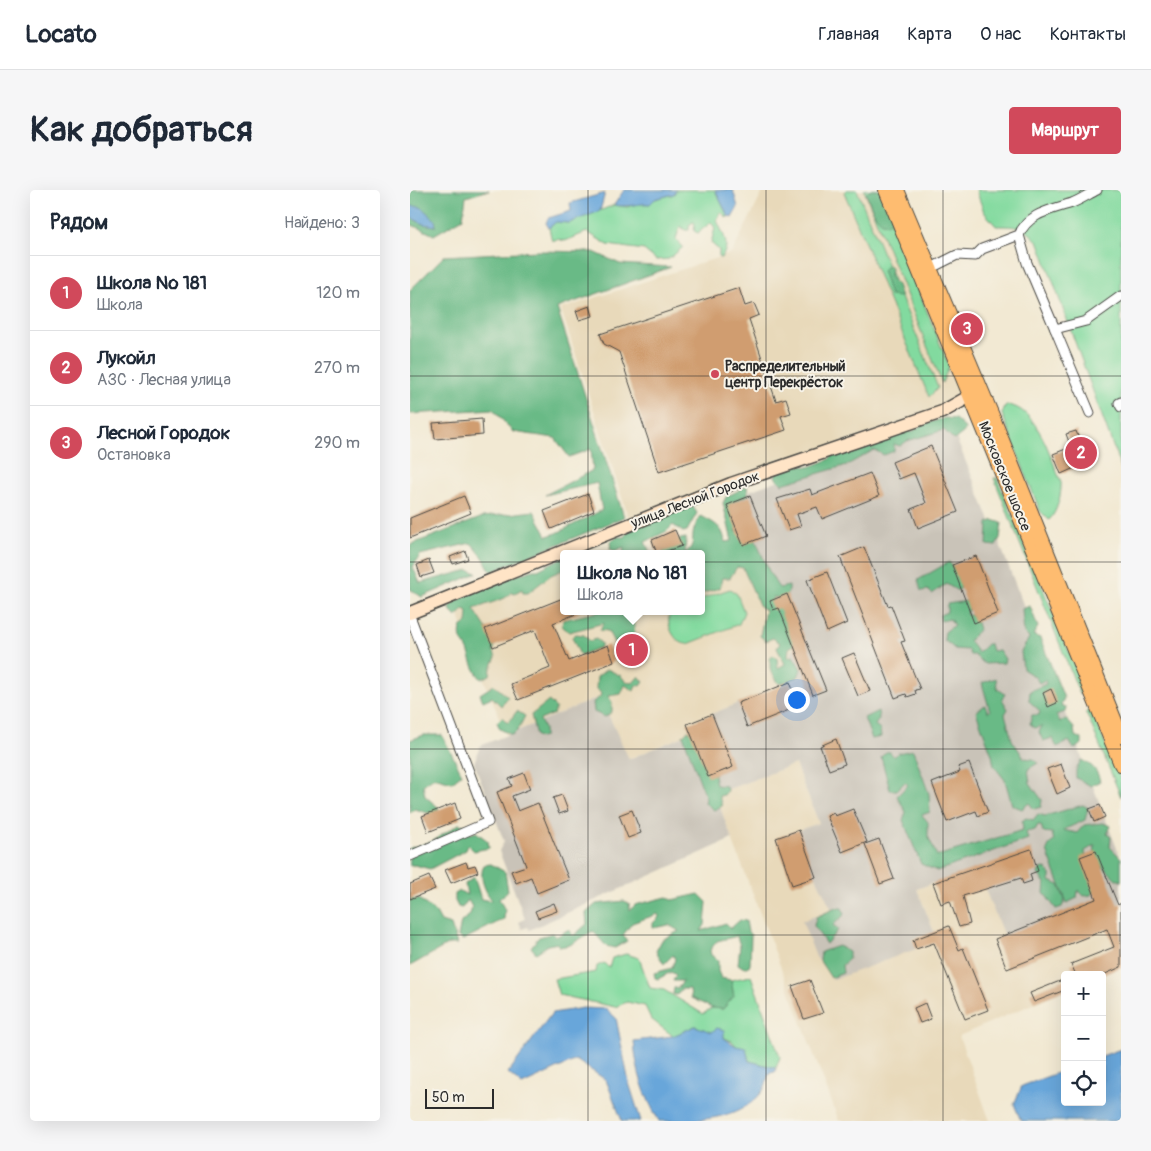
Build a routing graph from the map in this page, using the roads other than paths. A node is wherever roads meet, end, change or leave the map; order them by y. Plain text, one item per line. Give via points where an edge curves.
1 (886, 190) edge
2 (897, 190) edge
3 (1097, 190) edge
4 (1019, 235) junction
5 (929, 269) junction
6 (1121, 296) edge
7 (1055, 329) junction
8 (975, 390) junction
9 (1090, 413) dead end
10 (569, 550) edge
11 (560, 554) edge
12 (410, 615) edge
13 (1121, 736) edge
14 (1121, 764) edge
15 (410, 856) edge

1 - 8 main road, Московское шоссе
2 - 5 main road, Московское шоссе
3 - 4 street via 1037,214 1023,225
4 - 5 street via 982,249 975,256 957,255
4 - 7 street via 1026,263
5 - 8 main road, Московское шоссе
6 - 7 street via 1086,321
7 - 9 street
8 - 10 street, улица Лесной Городок via 942,412 731,484
8 - 13 main road, Московское шоссе
8 - 14 main road, Московское шоссе
11 - 12 street, улица Лесной Городок
12 - 15 street via 488,822

